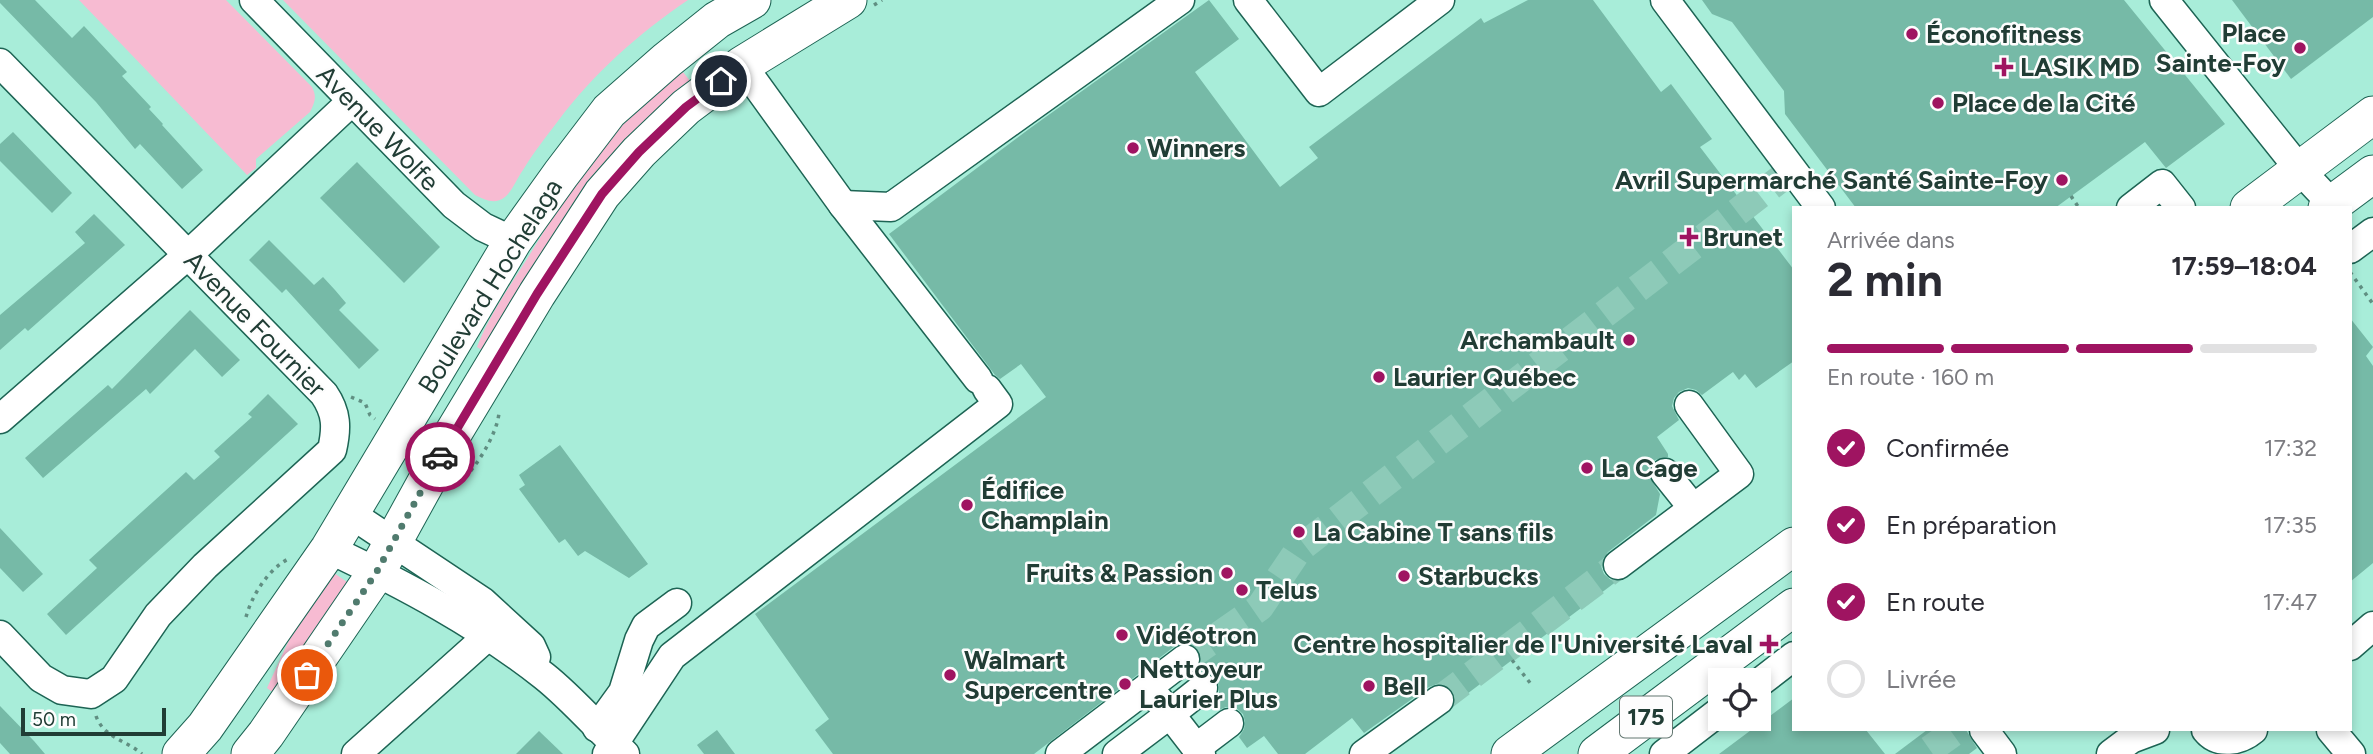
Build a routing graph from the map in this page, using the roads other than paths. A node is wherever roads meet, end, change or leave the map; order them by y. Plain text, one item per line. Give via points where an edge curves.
1 (254, 0) edge
2 (752, 0) edge
3 (1180, 0) edge
4 (1248, 0) edge
5 (1440, 0) edge
6 (1665, 0) edge
7 (2164, 0) edge
8 (859, 4) edge
9 (717, 20) junction
10 (0, 63) edge
11 (742, 65) junction
12 (352, 101) junction
13 (2373, 115) edge
14 (2300, 170) junction
15 (2373, 174) edge
16 (1814, 201) edge
17 (843, 205) junction
18 (2134, 206) edge
19 (2179, 206) edge
20 (2252, 206) edge
21 (2330, 206) edge
22 (2373, 232) edge
23 (513, 241) junction
24 (2352, 248) edge
25 (189, 254) junction
26 (1689, 405) dead end
27 (0, 419) edge
28 (1665, 473) dead end
29 (1693, 508) junction
30 (351, 514) junction
31 (393, 541) junction
32 (1792, 547) edge
33 (329, 549) junction
34 (1618, 565) tunnel mouth
35 (376, 573) junction
36 (710, 599) dead end
37 (677, 603) dead end
38 (1792, 609) edge
39 (2373, 626) edge
40 (0, 635) edge
41 (489, 635) junction
42 (2352, 644) edge
43 (1792, 658) edge
44 (1185, 659) tunnel mouth
45 (1771, 674) edge
46 (547, 678) junction
47 (652, 686) junction
48 (1149, 686) junction
49 (1203, 688) dead end
50 (1439, 700) tunnel mouth
51 (1170, 714) junction
52 (1708, 721) edge
53 (1229, 723) dead end
54 (1985, 731) edge
55 (2001, 731) edge
56 (2152, 731) edge
57 (2165, 731) edge
58 (2252, 731) edge
59 (2332, 731) edge
60 (2208, 732) edge
61 (611, 745) edge
62 (1199, 751) edge
63 (1607, 751) edge
64 (181, 754) edge
65 (250, 754) edge
66 (356, 754) edge
67 (1060, 754) edge
68 (1117, 754) edge
69 (1364, 754) edge
70 (1510, 754) edge
71 (1664, 754) edge
72 (2002, 754) edge
73 (2018, 754) edge
74 (2111, 754) edge
75 (2131, 754) edge
76 (2351, 754) edge

1 - 12 street, Avenue Wolfe
2 - 9 main road, Boulevard Hochelaga
3 - 17 street via 891,207
4 - 5 street via 1320,92
6 - 16 street
7 - 14 street
8 - 11 main road, Boulevard Hochelaga
9 - 11 main road
9 - 23 main road, Boulevard Hochelaga via 609,111
10 - 25 street, Avenue Fournier
11 - 17 street
11 - 31 main road, Boulevard Hochelaga via 686,107 639,152 596,203 452,435
12 - 23 street, Avenue Wolfe via 454,205 483,228
12 - 25 street
13 - 14 main road
14 - 20 main road
14 - 21 street
15 - 21 main road
17 - 47 street via 998,404 672,656
18 - 19 street via 2162,184
22 - 24 street
23 - 30 main road, Boulevard Hochelaga
25 - 27 street
25 - 40 street, Avenue Fournier via 324,394 336,417 332,450 205,566 158,615 114,679 91,694 62,690 41,678
26 - 29 street via 1739,474
28 - 29 street
29 - 34 street
30 - 31 street
30 - 33 main road, Boulevard Hochelaga
31 - 35 main road, Boulevard Hochelaga
31 - 46 street via 491,608 531,646
32 - 70 main road, 175
33 - 35 street
33 - 64 main road, Boulevard Hochelaga via 205,727
35 - 41 street
35 - 65 main road, Boulevard Hochelaga
36 - 47 street via 709,607 663,639 650,669
37 - 61 street via 646,626 639,640
38 - 63 main road, 175
39 - 42 street
41 - 46 street
41 - 66 street
43 - 45 street
44 - 48 street
46 - 61 street
47 - 61 street
48 - 51 street
48 - 67 street
49 - 51 street
50 - 69 street
51 - 62 street
51 - 68 street
52 - 71 street
53 - 62 street
54 - 72 street
55 - 73 street
56 - 74 street
57 - 75 street
58 - 60 street via 2227,741
59 - 76 street

